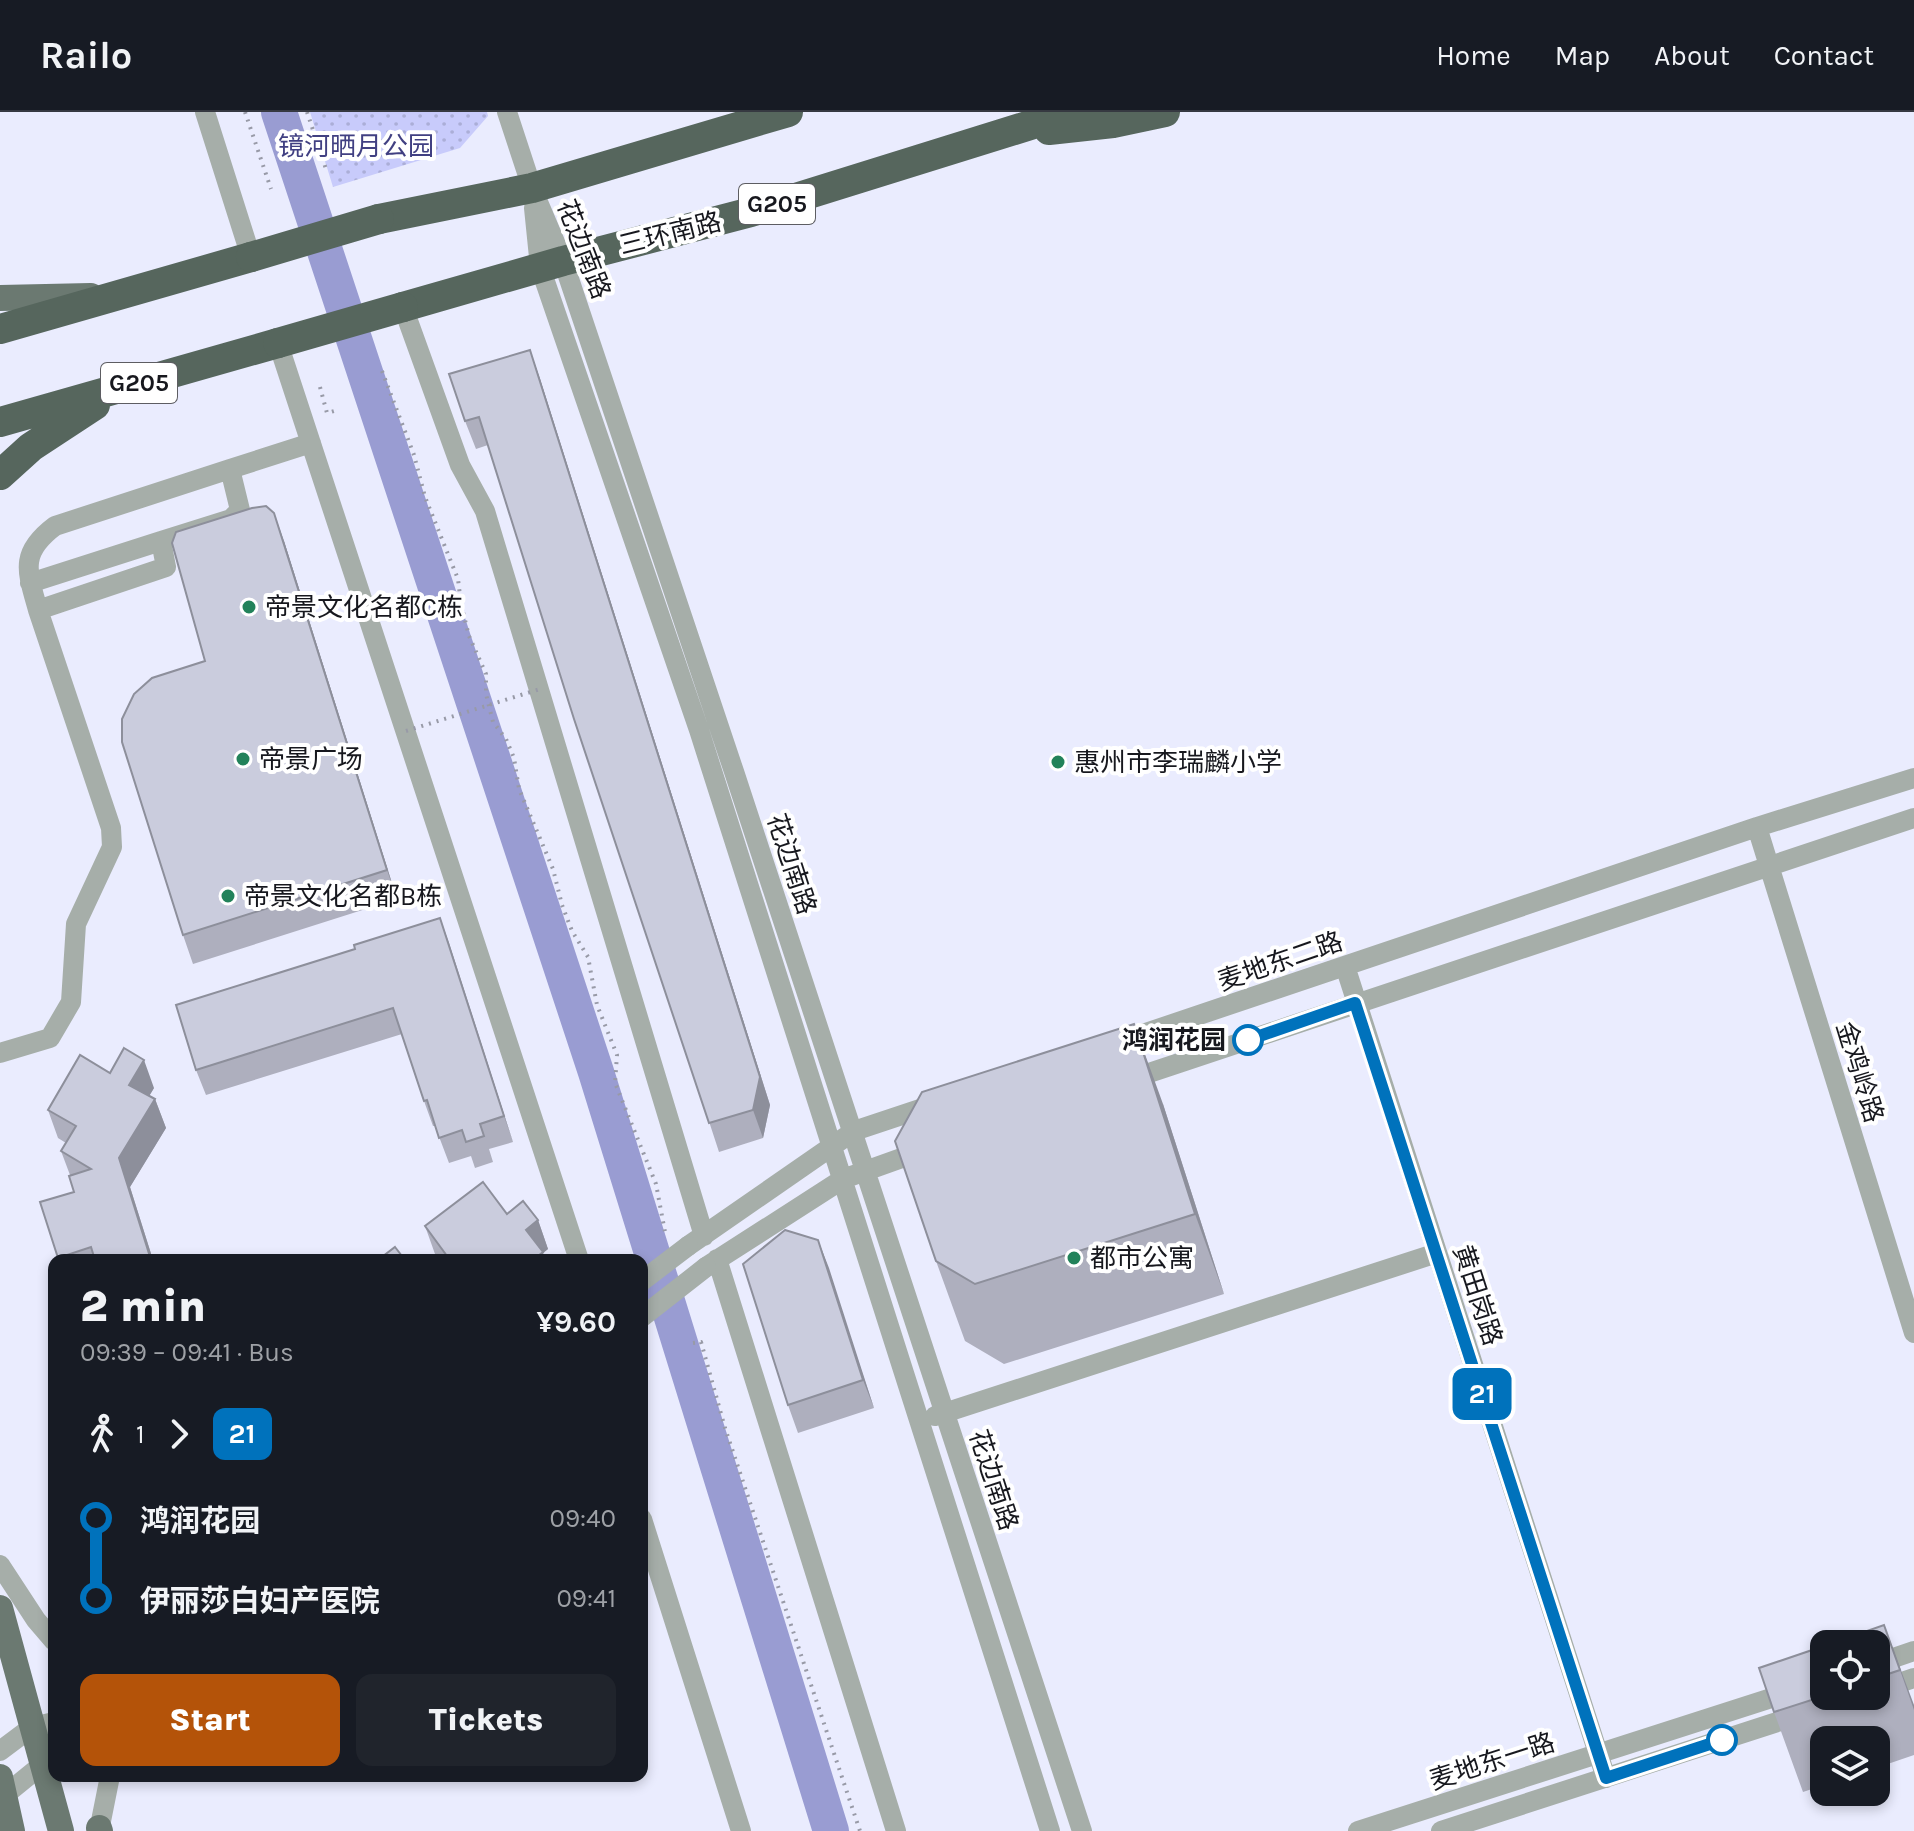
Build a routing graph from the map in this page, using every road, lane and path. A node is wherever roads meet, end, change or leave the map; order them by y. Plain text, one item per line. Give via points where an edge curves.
1 (205, 112) edge
2 (245, 112) edge
3 (307, 112) edge
4 (507, 112) edge
5 (788, 112) edge
6 (1072, 112) edge
7 (1165, 112) edge
8 (987, 137) junction
9 (326, 169) dead end
10 (532, 188) junction
11 (271, 189) dead end
12 (251, 257) junction
13 (551, 264) junction
14 (115, 296) junction
15 (0, 298) edge
16 (403, 307) junction
17 (0, 329) edge
18 (278, 343) junction
19 (382, 371) dead end
20 (122, 387) junction
21 (320, 387) dead end
22 (334, 411) dead end
23 (0, 422) edge
24 (311, 443) junction
25 (230, 469) junction
26 (0, 475) edge
27 (161, 541) junction
28 (30, 583) junction
29 (38, 610) junction
30 (540, 689) junction
31 (406, 731) junction
32 (1914, 778) edge
33 (1914, 818) edge
34 (1757, 827) junction
35 (1768, 865) junction
36 (1345, 966) junction
37 (1355, 1003) junction
38 (1092, 1051) edge
39 (0, 1053) edge
40 (1116, 1085) edge
41 (958, 1096) edge
42 (854, 1131) junction
43 (939, 1144) edge
44 (832, 1147) junction
45 (866, 1169) junction
46 (843, 1179) junction
47 (665, 1232) dead end
48 (696, 1241) junction
49 (1437, 1253) junction
50 (577, 1254) edge
51 (712, 1263) junction
52 (1905, 1273) edge
53 (648, 1277) edge
54 (648, 1312) edge
55 (1914, 1333) edge
56 (693, 1343) dead end
57 (945, 1412) junction
58 (920, 1421) junction
59 (648, 1538) edge
60 (0, 1565) edge
61 (0, 1608) edge
62 (48, 1634) edge
63 (1914, 1651) edge
64 (1890, 1659) edge
65 (1914, 1678) edge
66 (1810, 1686) edge
67 (1890, 1686) edge
68 (1814, 1710) edge
69 (43, 1724) edge
70 (0, 1751) edge
71 (1598, 1754) junction
72 (48, 1760) edge
73 (1606, 1778) junction
74 (52, 1782) edge
75 (109, 1782) edge
76 (2, 1790) edge
77 (100, 1830) edge
78 (12, 1831) edge
79 (61, 1831) edge
80 (741, 1831) edge
81 (860, 1831) edge
82 (896, 1831) edge
83 (1050, 1831) edge
84 (1082, 1831) edge
85 (1358, 1831) edge
86 (1441, 1831) edge

1 - 12 street
2 - 11 path
3 - 9 path
4 - 10 street, 花边南路
5 - 10 highway
6 - 8 highway, 三环南路 / G205
7 - 8 highway
8 - 13 highway, 三环南路 / G205 via 751,212
10 - 12 highway, bridge via 379,219
10 - 13 street, 花边南路
12 - 14 highway
13 - 16 highway, 三环南路 / G205
13 - 42 street, 花边南路
13 - 44 street, 花边南路
14 - 15 main road
14 - 17 highway
16 - 18 highway, G205, bridge
16 - 30 street via 460,465 485,511
18 - 20 highway, G205
18 - 24 street
19 - 47 path via 458,579 469,636 486,674 493,722 514,758 519,789 553,869 562,905 588,957 597,1005 617,1055 615,1083 656,1184
20 - 23 highway, G205
20 - 26 highway via 31,447
21 - 22 path via 327,413
24 - 25 street
24 - 31 street
25 - 27 street via 240,510 231,519
25 - 28 street via 55,526 33,549
27 - 28 street
27 - 29 street via 166,567
28 - 29 street
29 - 39 street via 111,828 112,847 76,924 71,1002 50,1038
30 - 31 path, bridge
30 - 48 street
31 - 50 street
32 - 34 street, 麦地东二路
33 - 35 street
34 - 35 street, 金鸡岭路
34 - 36 street, 麦地东二路
35 - 37 street
35 - 52 street, 金鸡岭路
36 - 37 street, 黄田岗路
36 - 38 street, 麦地东二路
37 - 40 street
37 - 49 street, 黄田岗路
41 - 42 street
42 - 44 street
42 - 45 street, 花边南路
43 - 45 street
44 - 46 street, 花边南路
44 - 48 street
45 - 46 street
45 - 57 street, 花边南路
46 - 51 street
46 - 58 street, 花边南路
48 - 53 street, bridge
49 - 57 street
49 - 71 street, 黄田岗路
51 - 54 street, bridge
51 - 82 street
52 - 55 street, 金鸡岭路
56 - 81 path via 701,1342
57 - 58 street
57 - 84 street, 花边南路
58 - 83 street, 花边南路
59 - 80 street
60 - 62 street
61 - 69 main road
63 - 64 street
65 - 67 street
66 - 71 street, 麦地东一路
68 - 73 street, 麦地东一路
69 - 70 street
69 - 72 main road
71 - 73 street, 黄田岗路
71 - 85 street, 麦地东一路
72 - 76 street
73 - 86 street, 麦地东一路
74 - 79 main road
75 - 77 street
76 - 78 main road

